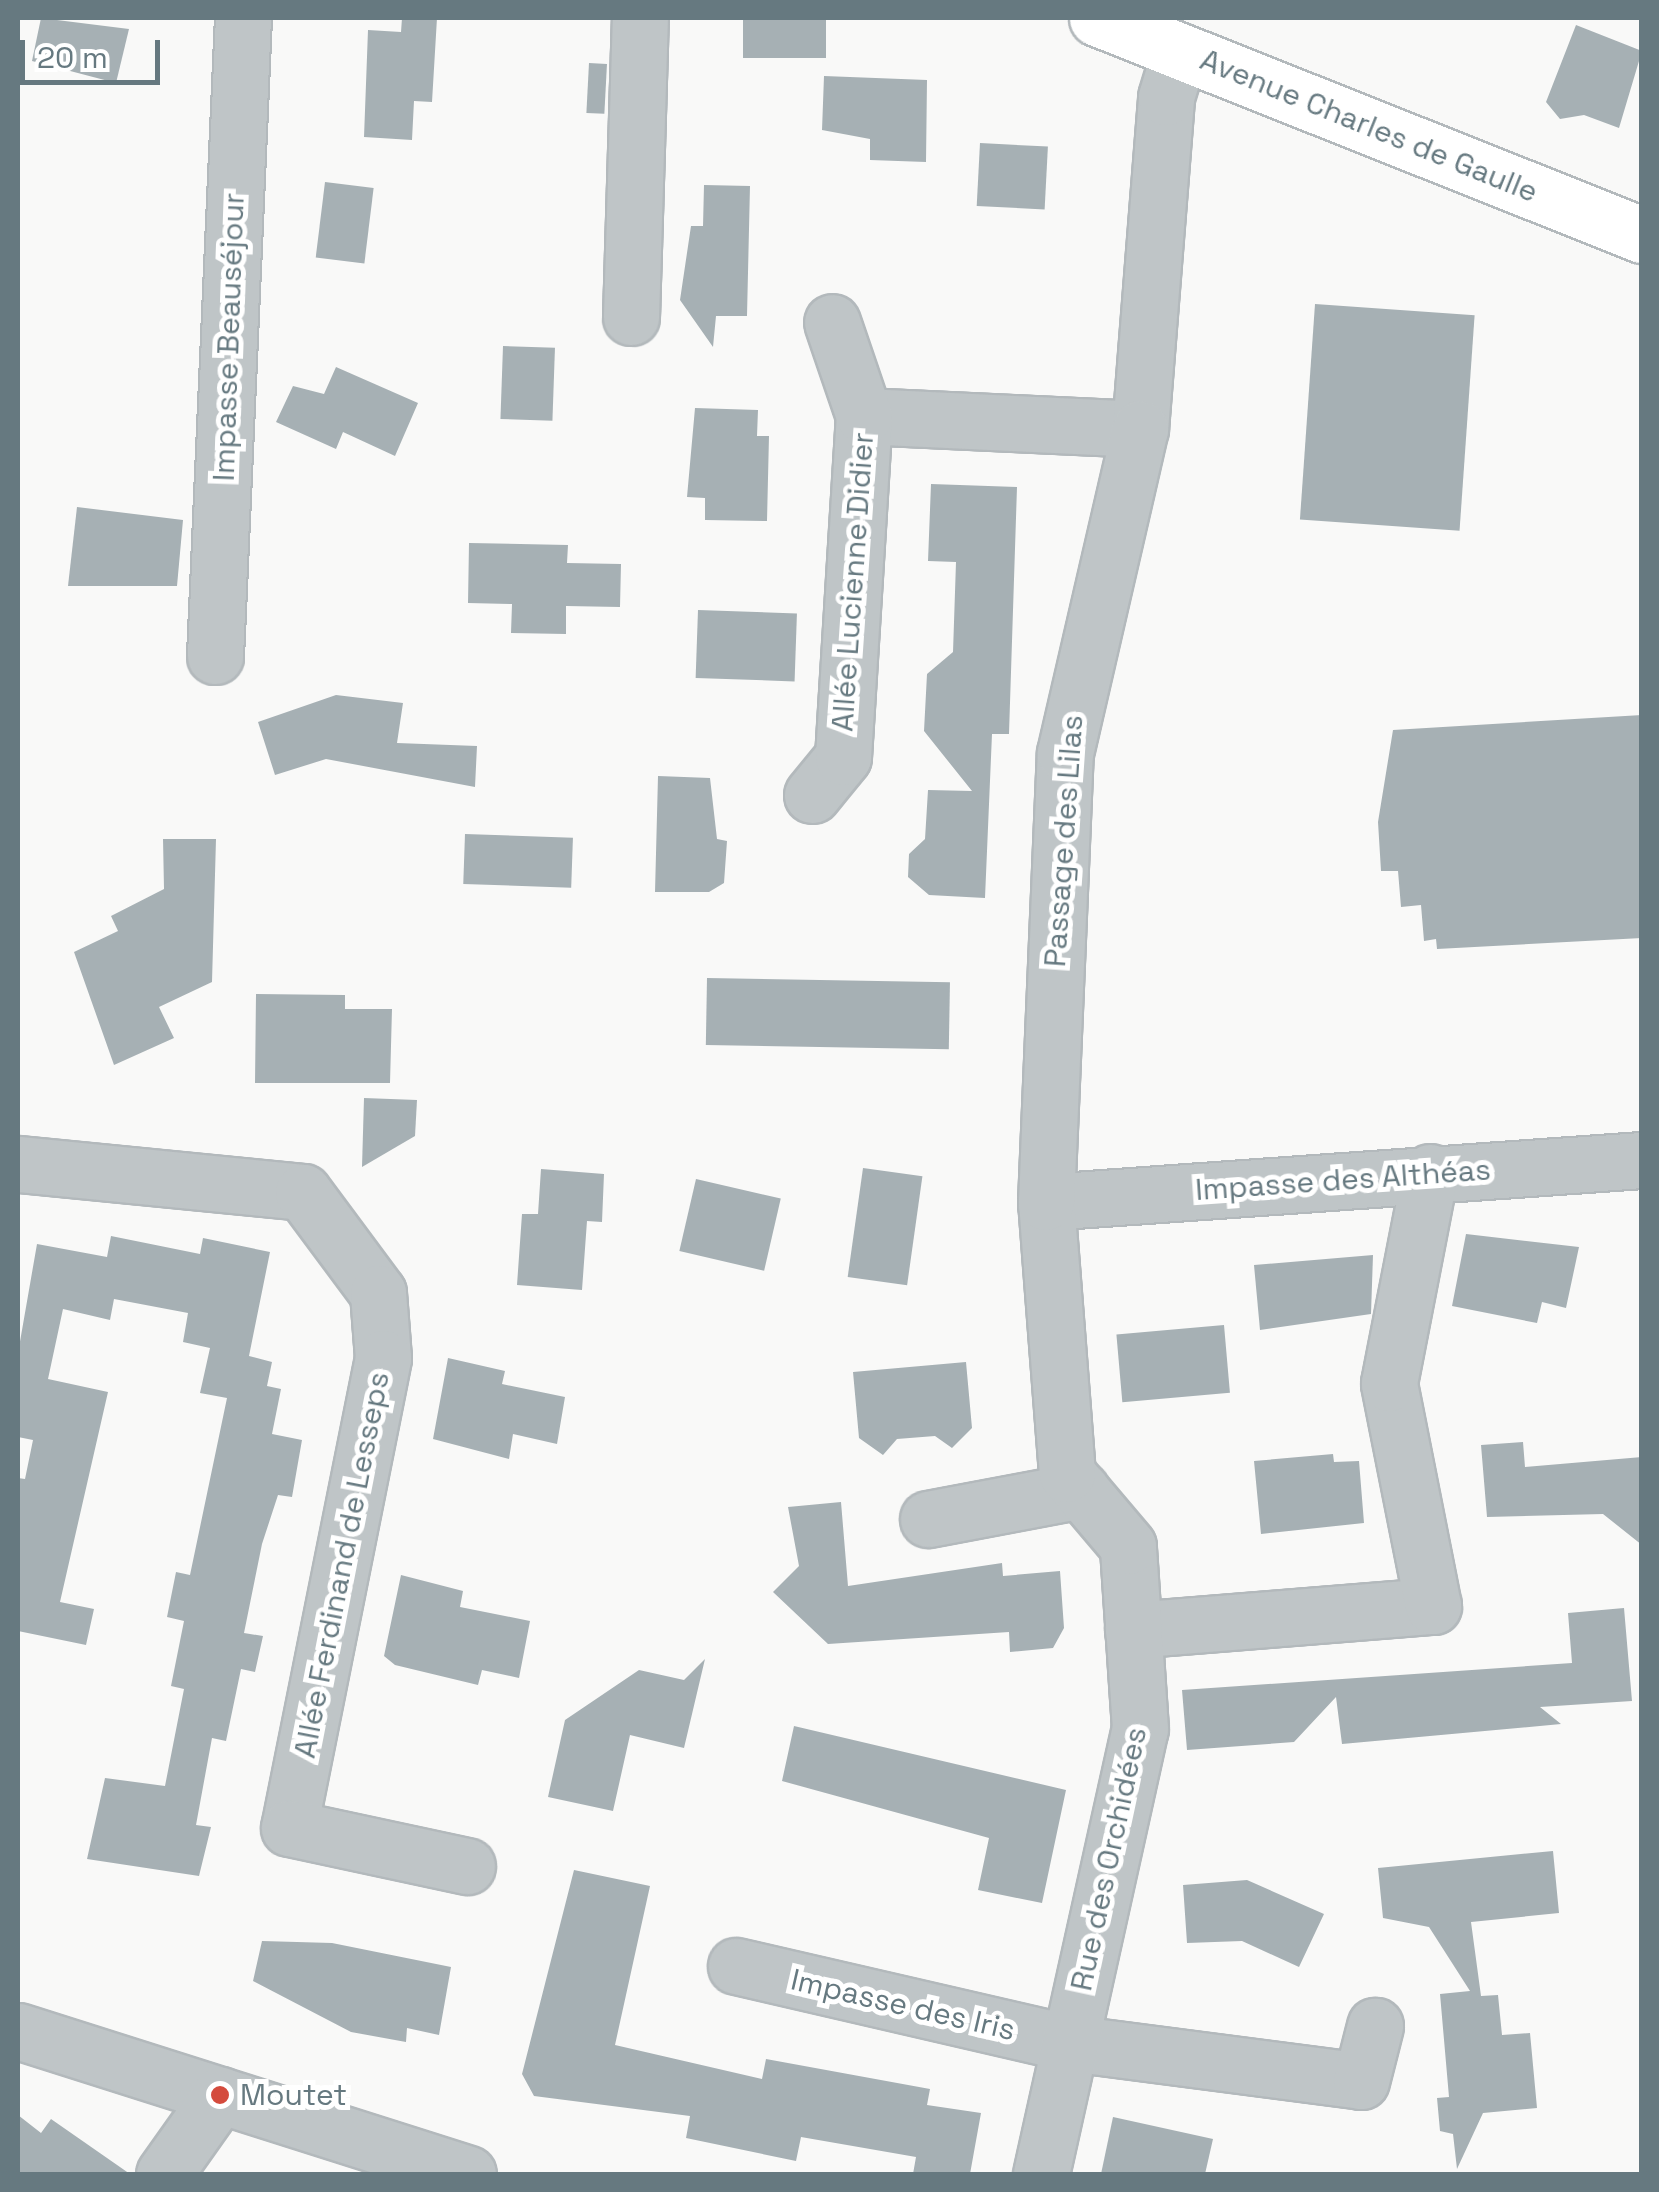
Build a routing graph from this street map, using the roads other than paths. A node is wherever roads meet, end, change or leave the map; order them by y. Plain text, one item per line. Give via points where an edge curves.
1 (243, 18) edge
2 (640, 18) edge
3 (1097, 18) edge
4 (1180, 51) junction
5 (1642, 235) edge
6 (631, 318) dead end
7 (832, 322) dead end
8 (864, 416) junction
9 (1140, 429) junction
10 (216, 656) dead end
11 (812, 795) dead end
12 (1642, 1160) edge
13 (18, 1164) edge
14 (1430, 1172) junction
15 (1046, 1202) junction
16 (1081, 1490) junction
17 (928, 1518) dead end
18 (1133, 1630) junction
19 (467, 1866) dead end
20 (736, 1966) dead end
21 (1375, 2026) dead end
22 (18, 2031) edge
23 (1070, 2043) junction
24 (220, 2095) junction
25 (164, 2174) edge
26 (468, 2174) edge
27 (1040, 2174) edge

1 - 10 street, Impasse Beauséjour
2 - 6 street
3 - 4 main road, Avenue Charles de Gaulle
4 - 5 main road, Avenue Charles de Gaulle
4 - 9 street via 1166,98
7 - 8 street
8 - 9 street, Allée Lucienne Didier
8 - 11 street, Allée Lucienne Didier via 842,757
9 - 15 street, Passage des Lilas via 1065,753
12 - 14 street, Impasse des Althéas
13 - 19 street, Allée Ferdinand de Lesseps via 304,1192 378,1293 383,1358 289,1828
14 - 15 street, Impasse des Althéas
14 - 18 street via 1389,1383 1433,1606
15 - 16 street, Rue des Orchidées via 1067,1474
16 - 17 street
16 - 18 street, Rue des Orchidées via 1128,1546
18 - 23 street, Rue des Orchidées via 1140,1728
20 - 23 street, Impasse des Iris
21 - 23 street, Impasse des Iris via 1361,2082
22 - 24 street
23 - 27 street, Rue des Orchidées
24 - 25 street
24 - 26 street

